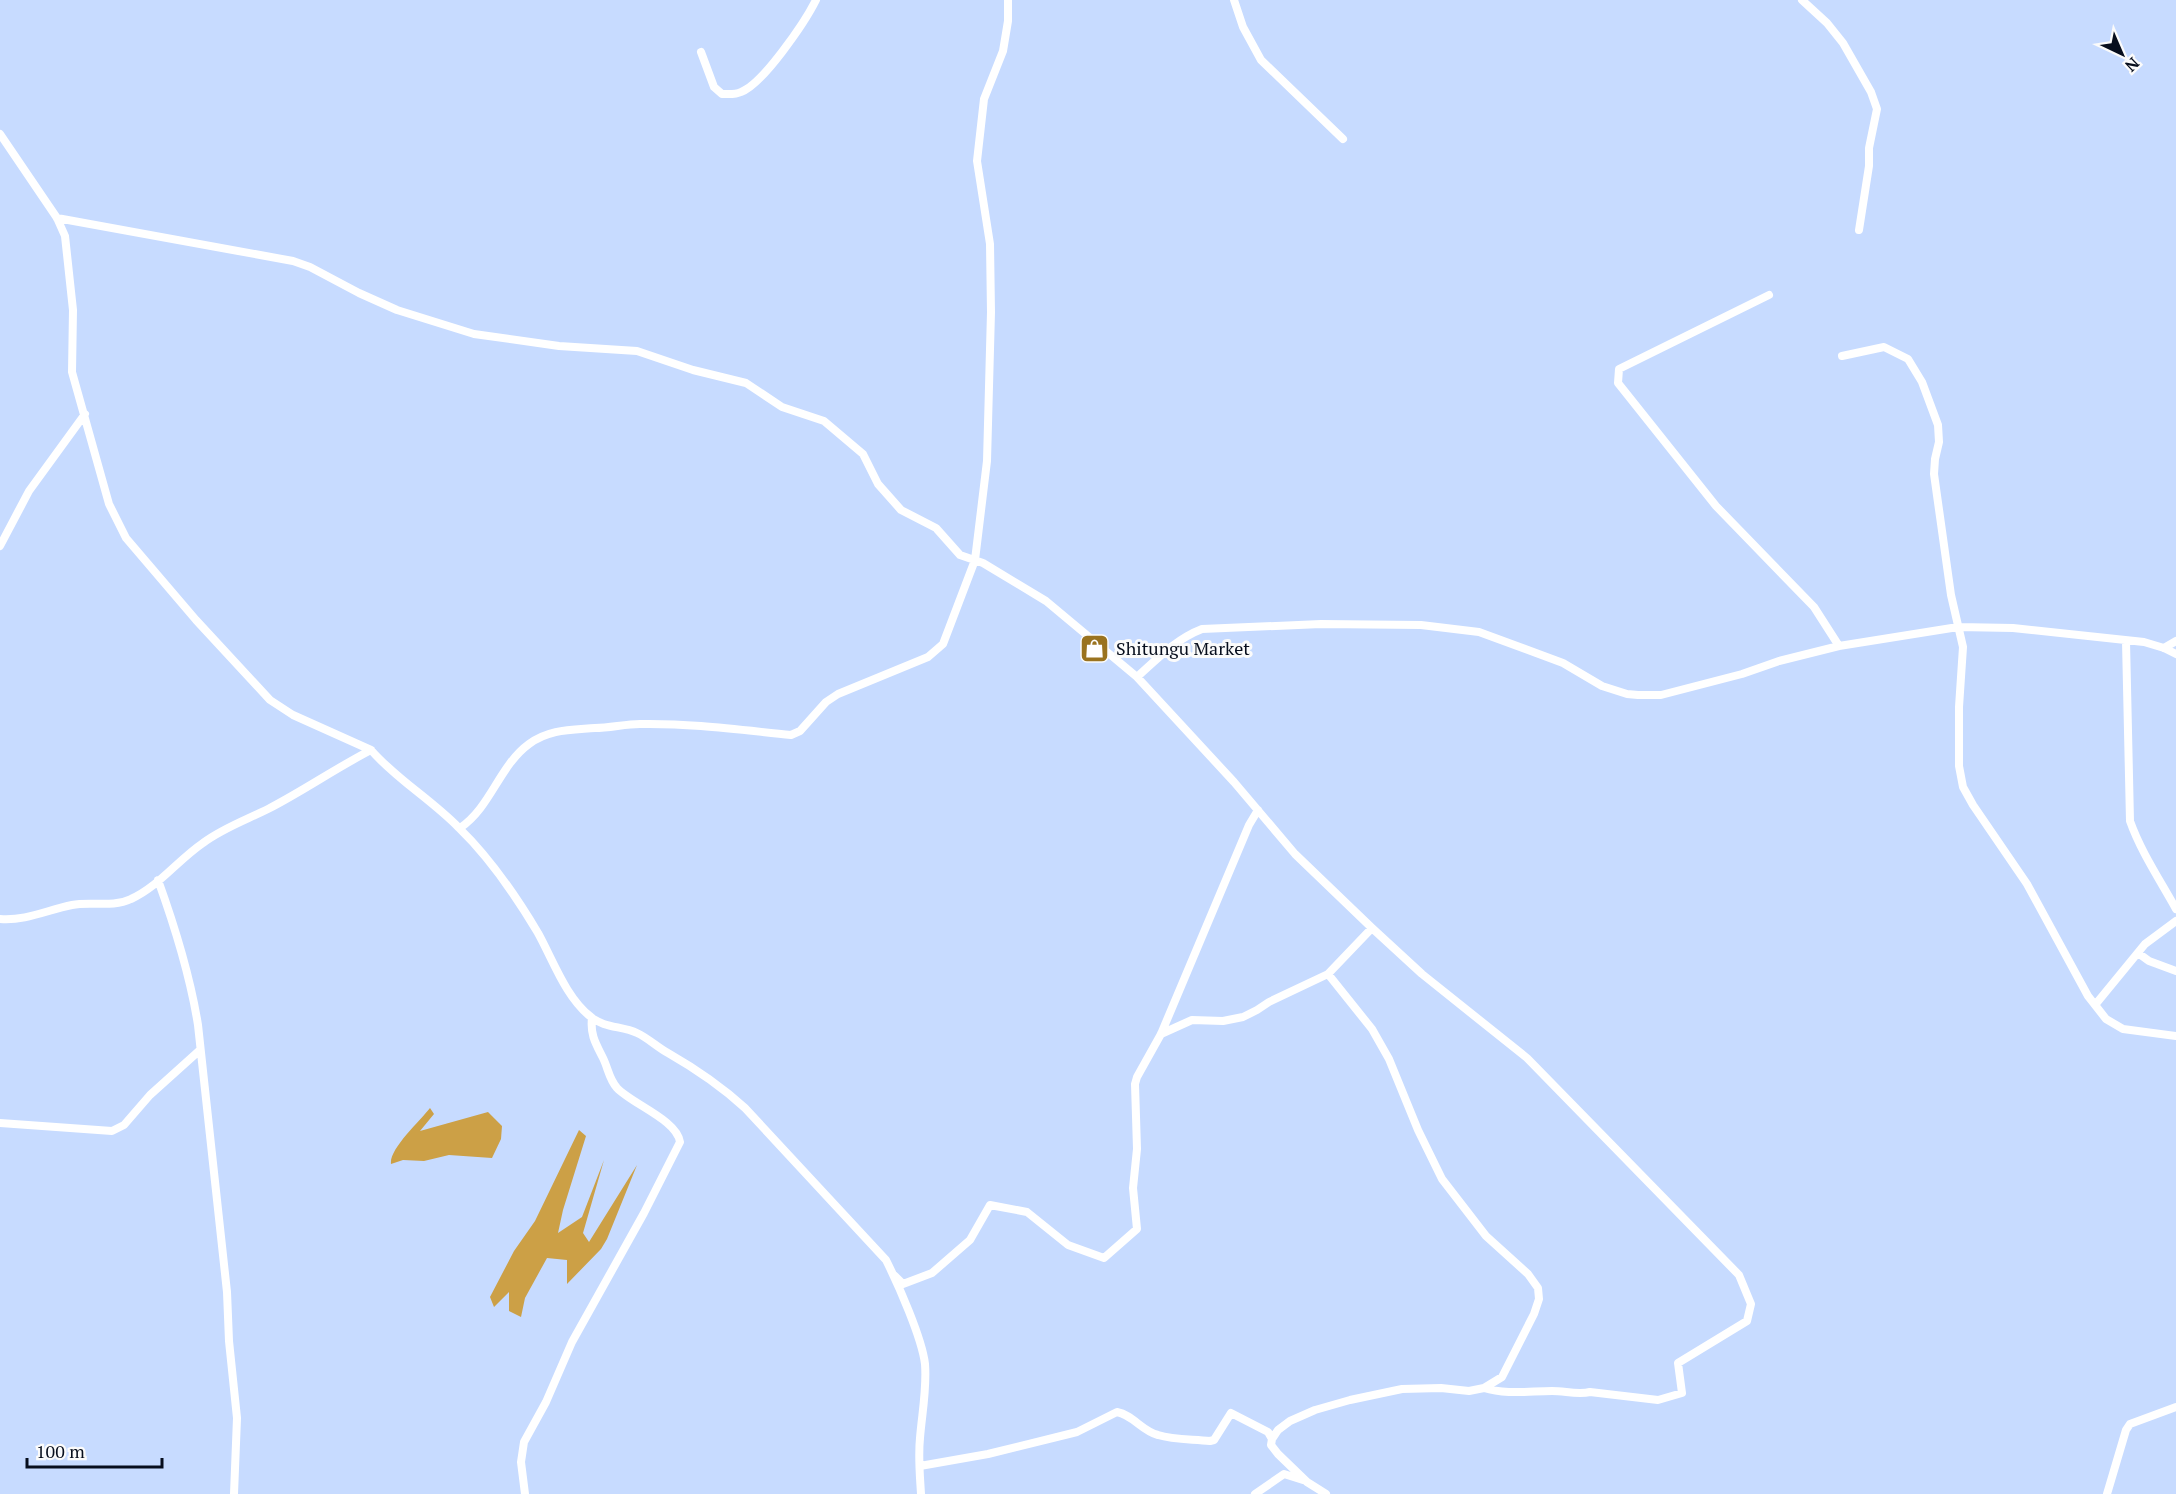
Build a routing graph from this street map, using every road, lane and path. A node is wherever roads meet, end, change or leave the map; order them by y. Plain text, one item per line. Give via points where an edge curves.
1 (816, 0) edge
2 (1008, 0) edge
3 (1234, 0) edge
4 (1802, 0) edge
5 (701, 52) dead end
6 (0, 134) edge
7 (1343, 139) dead end
8 (57, 218) junction
9 (1859, 230) dead end
10 (1769, 296) dead end
11 (1842, 356) dead end
12 (85, 414) junction
13 (0, 546) edge
14 (975, 560) junction
15 (1958, 627) junction
16 (2126, 641) junction
17 (2176, 641) edge
18 (1839, 646) junction
19 (2164, 648) junction
20 (2176, 654) edge
21 (1137, 677) junction
22 (371, 750) junction
23 (1258, 810) junction
24 (460, 828) junction
25 (158, 880) junction
26 (2176, 909) edge
27 (0, 919) edge
28 (2176, 921) edge
29 (1372, 928) junction
30 (2138, 953) junction
31 (2176, 971) edge
32 (1328, 974) junction
33 (2095, 1005) junction
34 (592, 1018) junction
35 (1161, 1034) junction
36 (2176, 1036) edge
37 (200, 1050) junction
38 (0, 1123) edge
39 (893, 1275) junction
40 (1484, 1388) junction
41 (2176, 1407) edge
42 (1272, 1439) junction
43 (920, 1466) junction
44 (1307, 1482) junction
45 (234, 1494) edge
46 (525, 1494) edge
47 (921, 1494) edge
48 (1255, 1494) edge
49 (1326, 1494) edge
50 (2107, 1494) edge

1 - 5 street via 771,64 742,92 722,94 714,87
2 - 14 street via 1003,51 984,99 977,161 990,244 991,312 987,462
3 - 7 street via 1261,60
4 - 9 street via 1843,43 1877,109
6 - 8 street
8 - 12 street via 69,262 72,372
8 - 14 street via 293,261 397,310 474,334 559,346 637,351 746,382 782,407 824,421 863,454 878,484 901,510 936,528 960,555
10 - 18 street via 1618,369 1618,383 1716,506 1814,607
11 - 15 street via 1884,347 1908,359 1922,382 1938,425 1934,474
12 - 13 street via 29,491
12 - 22 street via 118,526 189,613 280,708
14 - 21 street via 1046,602
14 - 24 street via 943,644 928,657 838,694 795,734 680,724 549,733 510,761 477,812
15 - 16 street via 2013,628
15 - 18 street
15 - 33 street via 1963,647 1959,766 1963,787 2027,884
16 - 19 street
16 - 26 street via 2130,821 2138,844
17 - 19 street
18 - 21 street via 1660,695 1638,695 1602,686 1563,663 1479,632 1421,625 1250,626 1202,629 1189,634
19 - 20 street
21 - 23 street
22 - 24 street
22 - 25 street via 225,828
23 - 29 street via 1295,854
23 - 35 street via 1248,825
24 - 34 street via 505,883 568,988
25 - 27 street via 129,900 113,904 74,905 38,916
25 - 37 street via 178,934 193,993
28 - 30 street
29 - 32 street
29 - 40 street via 1422,974 1527,1058 1739,1275 1751,1304 1747,1321 1678,1363 1682,1393 1658,1400 1590,1392 1495,1392
30 - 31 street
30 - 33 street
32 - 35 street via 1243,1017 1192,1020
32 - 40 street via 1372,1029 1389,1059 1442,1179 1486,1236 1538,1288 1534,1314 1502,1377
33 - 36 street via 2106,1019 2123,1029
34 - 39 street via 644,1036 719,1085 878,1250
34 - 46 street via 592,1039 614,1084 666,1122 680,1142 572,1342 524,1442 521,1462
35 - 39 street via 1135,1084 1137,1149 1133,1188 1137,1229 1104,1258 1068,1245 1027,1212 990,1205 970,1240 932,1273 903,1284
37 - 38 street via 150,1095 124,1125 112,1131
37 - 45 street via 237,1418
39 - 43 street via 925,1363
40 - 42 street via 1402,1389 1350,1400 1290,1421
41 - 50 street via 2130,1424
42 - 43 street via 1268,1432 1231,1413 1210,1441 1158,1435 1117,1412 1077,1432
42 - 44 street via 1271,1445 1278,1454
43 - 47 street
44 - 48 street via 1284,1474
44 - 49 street

